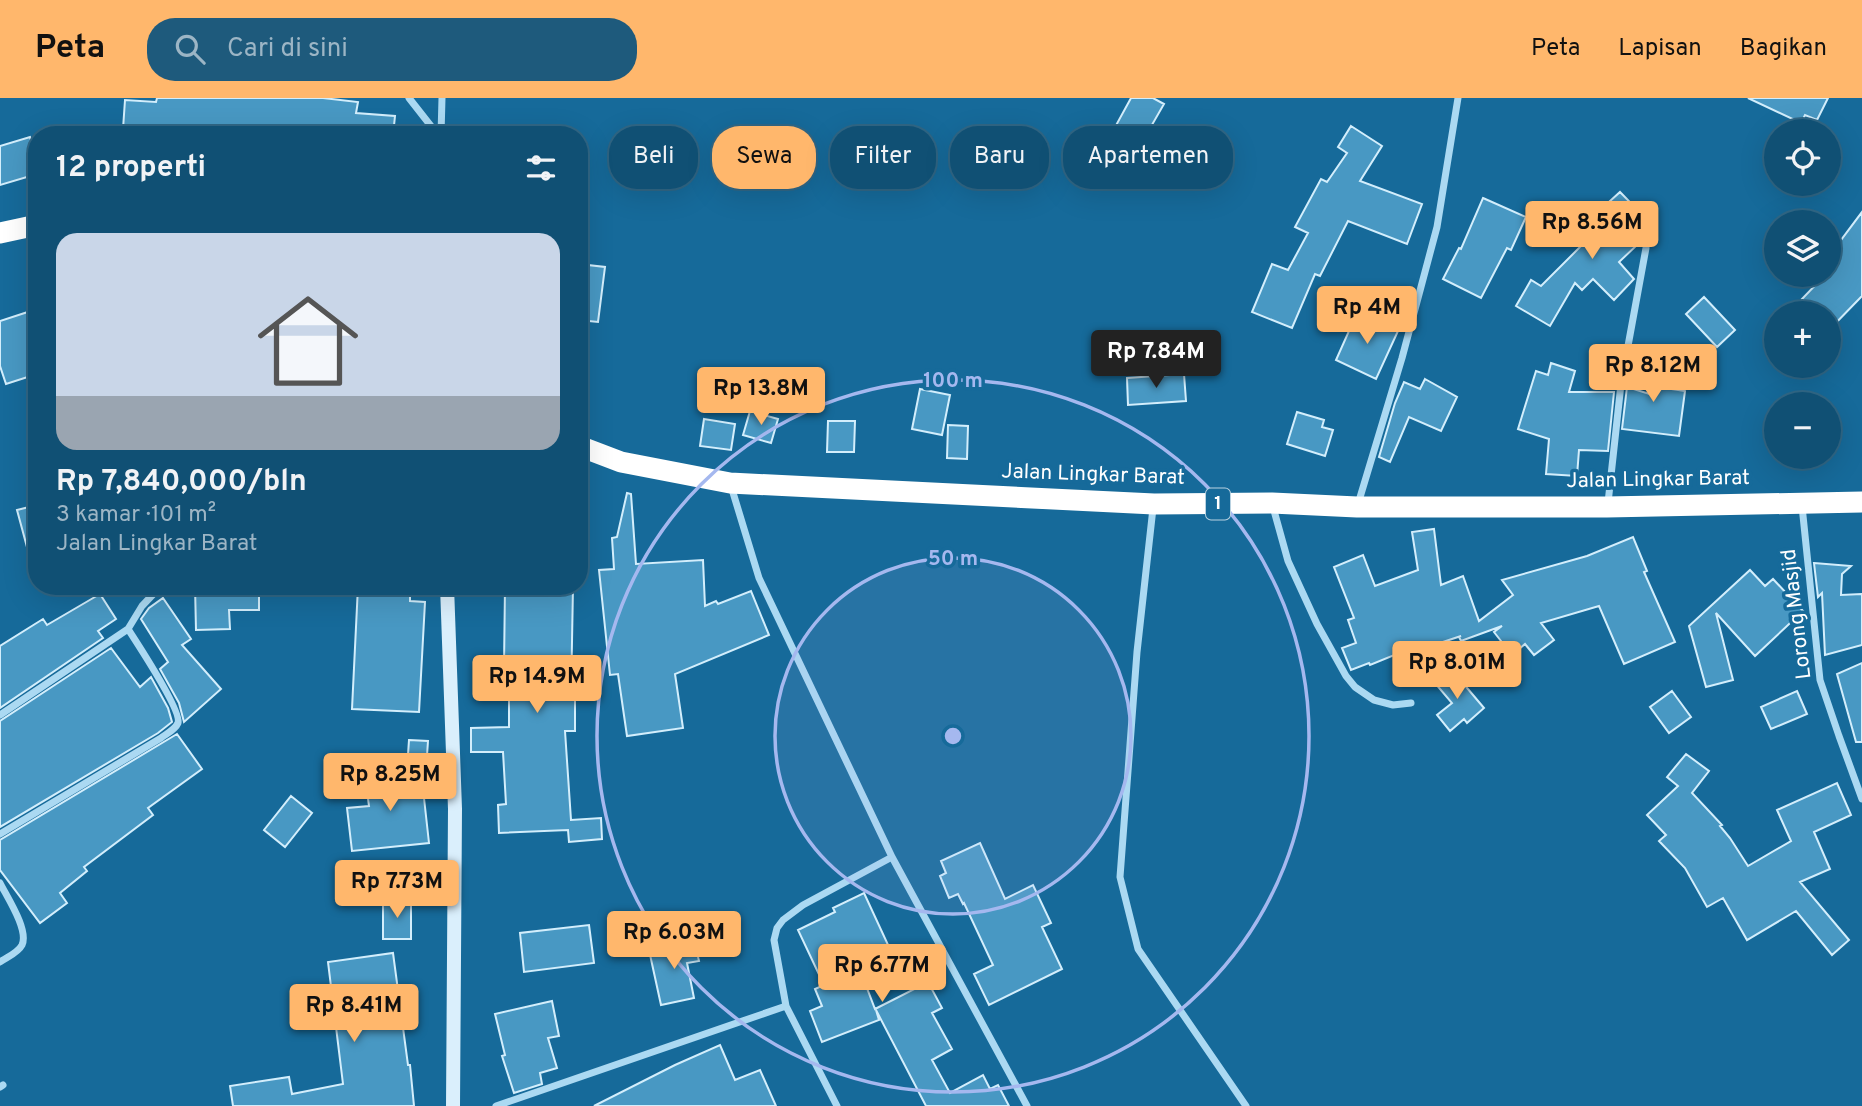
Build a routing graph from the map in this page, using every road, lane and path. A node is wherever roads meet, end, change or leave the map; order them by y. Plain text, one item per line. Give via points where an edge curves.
1 (409, 98) edge
2 (442, 98) edge
3 (1458, 98) edge
4 (432, 126) edge
5 (440, 126) edge
6 (28, 227) edge
7 (0, 233) edge
8 (1646, 248) dead end
9 (588, 449) edge
10 (730, 483) junction
11 (1802, 502) junction
12 (1862, 502) edge
13 (1272, 503) junction
14 (1154, 504) junction
15 (1357, 507) junction
16 (1607, 507) junction
17 (153, 595) edge
18 (447, 595) edge
19 (128, 629) junction
20 (1412, 703) dead end
21 (0, 715) edge
22 (1862, 799) edge
23 (0, 834) edge
24 (892, 857) junction
25 (0, 883) edge
26 (0, 962) edge
27 (786, 1006) junction
28 (453, 1106) edge
29 (496, 1106) edge
30 (837, 1106) edge
31 (1027, 1106) edge
32 (1246, 1106) edge

1 - 4 street
2 - 5 street
3 - 15 street via 1437,227
6 - 7 highway
8 - 16 street via 1621,384
9 - 10 highway, Jalan Lingkar Barat / 1 via 621,462
10 - 14 highway, Jalan Lingkar Barat / 1
10 - 24 street via 759,578
11 - 12 highway, Jalan Lingkar Barat / 1
11 - 16 highway, Jalan Lingkar Barat / 1
11 - 22 street, Lorong Masjid via 1820,680
13 - 14 highway, Jalan Lingkar Barat / 1
13 - 15 highway, Jalan Lingkar Barat / 1
13 - 20 street via 1288,561 1346,676 1374,699 1392,705
14 - 32 street via 1120,877 1138,949
15 - 16 highway, Jalan Lingkar Barat / 1
17 - 19 street
18 - 28 main road via 455,809
19 - 21 street
19 - 23 street via 177,711 178,723 161,738
24 - 27 street via 783,920 774,940
24 - 31 street
25 - 26 street via 23,937 21,947
27 - 29 street
27 - 30 street

